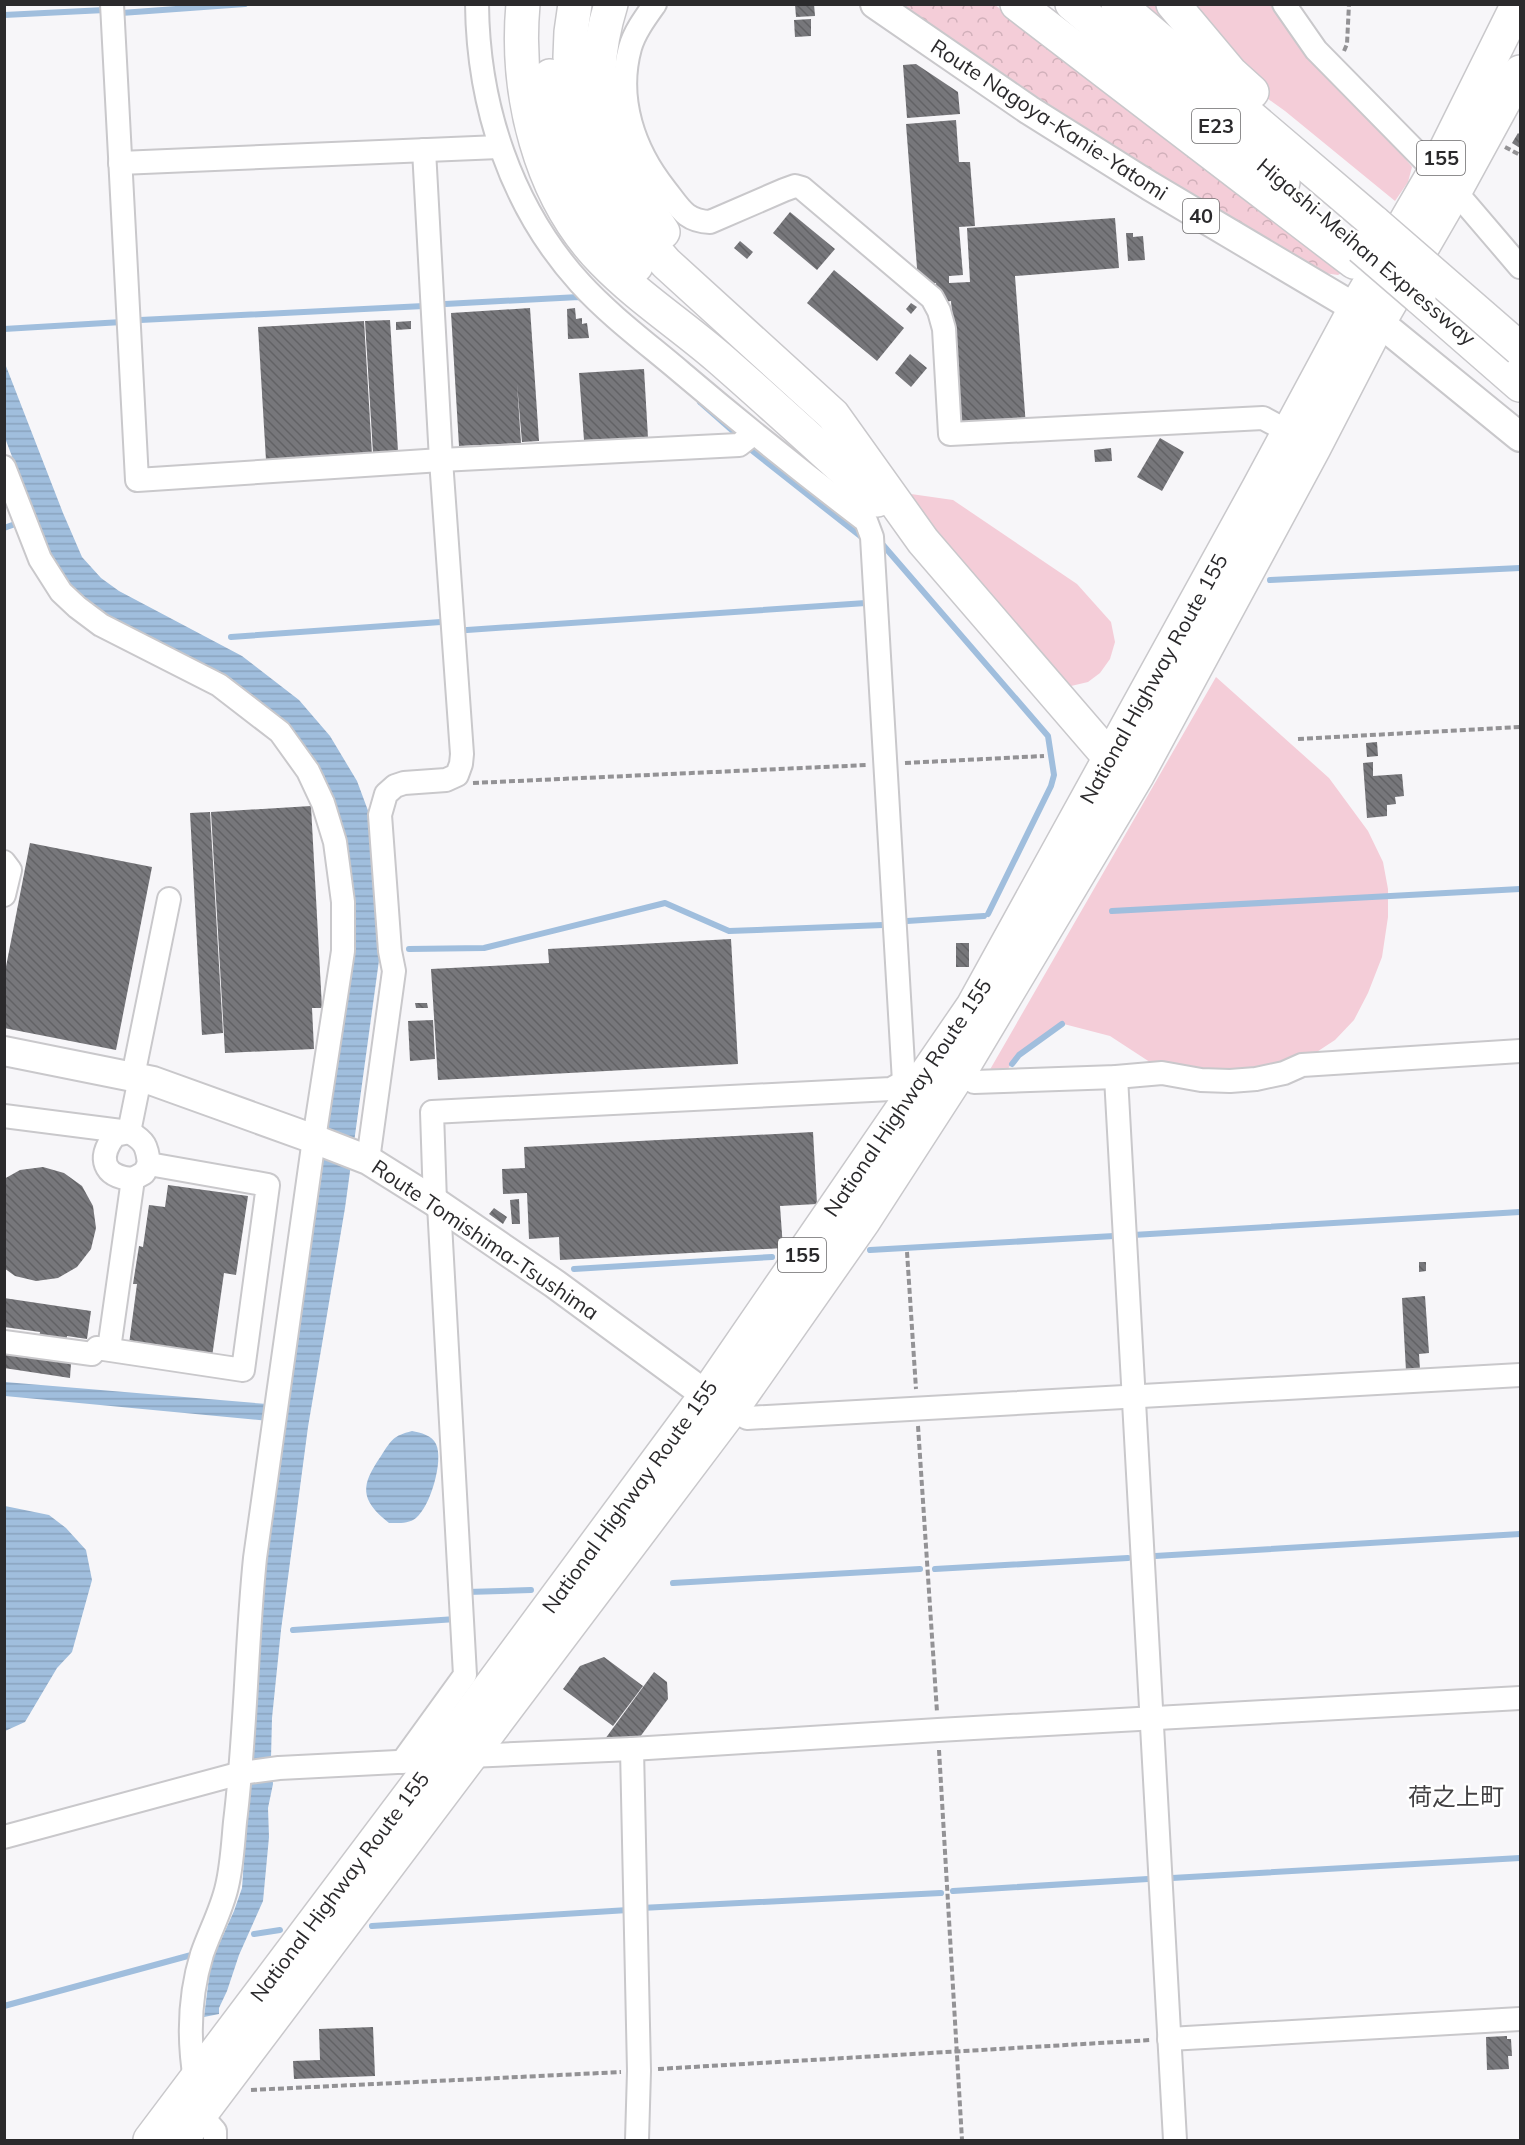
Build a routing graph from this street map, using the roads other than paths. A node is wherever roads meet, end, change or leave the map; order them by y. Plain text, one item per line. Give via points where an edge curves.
1 (112, 4) edge
2 (477, 4) edge
3 (523, 4) edge
4 (552, 4) edge
5 (575, 4) edge
6 (611, 4) edge
7 (654, 4) edge
8 (875, 4) edge
9 (1017, 4) edge
10 (1072, 4) edge
11 (1118, 4) edge
12 (1173, 4) edge
13 (1284, 4) edge
14 (1518, 4) edge
15 (1521, 72) edge
16 (500, 147) junction
17 (424, 150) junction
18 (120, 162) junction
19 (1445, 181) junction
20 (1368, 235) junction
21 (1521, 267) edge
22 (1368, 315) junction
23 (1521, 328) edge
24 (737, 329) junction
25 (1521, 349) edge
26 (717, 356) junction
27 (1521, 385) edge
28 (1289, 432) junction
29 (753, 434) junction
30 (1521, 437) edge
31 (441, 460) junction
32 (4, 467) edge
33 (923, 541) junction
34 (1124, 766) junction
35 (4, 862) edge
36 (4, 895) edge
37 (169, 899) dead end
38 (4, 1051) edge
39 (1521, 1051) edge
40 (960, 1072) junction
41 (136, 1077) junction
42 (1116, 1077) junction
43 (910, 1086) junction
44 (4, 1116) edge
45 (129, 1132) junction
46 (314, 1139) junction
47 (368, 1160) junction
48 (141, 1171) junction
49 (437, 1203) junction
50 (4, 1342) edge
51 (109, 1349) junction
52 (1521, 1375) edge
53 (1132, 1397) junction
54 (719, 1402) junction
55 (1521, 1698) edge
56 (1151, 1718) junction
57 (632, 1749) junction
58 (469, 1756) junction
59 (436, 1761) junction
60 (402, 1762) junction
61 (241, 1773) junction
62 (4, 1837) edge
63 (1521, 2019) edge
64 (1169, 2039) junction
65 (195, 2080) junction
66 (207, 2127) edge
67 (150, 2140) edge
68 (181, 2140) edge
69 (637, 2140) edge
70 (1175, 2140) edge

1 - 18 street
2 - 16 street via 487,104
3 - 26 highway via 520,44 526,99 539,149 558,195 602,260
4 - 26 highway via 551,93 561,139 587,200 652,285
5 - 24 highway via 571,40 574,91 581,126 599,173 645,240
6 - 24 highway via 598,75 614,148 672,245
7 - 28 street via 630,48 625,86 627,112 651,172 686,217 698,222 710,222 795,186 802,188 932,298 944,328 950,434 1263,418
8 - 22 main road, Route Nagoya-Kanie-Yatomi / 40 via 1029,110
9 - 20 highway
10 - 20 highway, Higashi-Meihan Expressway / E23
11 - 20 highway, Higashi-Meihan Expressway / E23
12 - 20 highway
13 - 19 street via 1316,50
14 - 19 highway, National Highway Route 155 / 155
15 - 19 highway, National Highway Route 155 / 155
16 - 17 street
16 - 29 street via 546,241 581,284
17 - 18 street
17 - 31 street
18 - 31 street via 137,480
19 - 21 street
19 - 22 highway, National Highway Route 155 / 155
20 - 23 highway
20 - 25 highway, Higashi-Meihan Expressway / E23, bridge
20 - 27 highway, Higashi-Meihan Expressway / E23, bridge via 1419,297
22 - 28 highway, National Highway Route 155 / 155
22 - 30 main road, Route Nagoya-Kanie-Yatomi / 40
22 - 34 highway, National Highway Route 155 / 155 via 1314,448
24 - 33 highway via 833,415
26 - 33 highway
28 - 34 highway, National Highway Route 155 / 155
29 - 31 street via 739,445
29 - 43 street via 866,521 872,537
31 - 47 street via 461,764 457,775 446,780 395,786 386,794 380,815 394,971
32 - 46 street via 40,559 76,607 101,625 219,685 280,732 308,771 323,802 336,852 344,951
33 - 34 highway
34 - 40 highway, National Highway Route 155 / 155
34 - 43 highway, National Highway Route 155 / 155 via 973,1006
35 - 36 street via 10,870
37 - 41 street
38 - 41 main road, Route Tomishima-Tsushima
39 - 42 street via 1302,1065 1284,1073 1230,1082 1162,1073
40 - 42 street via 974,1082
40 - 54 highway, National Highway Route 155 / 155 via 863,1222
41 - 45 street
41 - 46 main road, Route Tomishima-Tsushima
42 - 53 street
43 - 49 street via 432,1112
43 - 54 highway, National Highway Route 155 / 155
44 - 45 street
45 - 48 street via 141,1138 147,1149
45 - 48 street via 114,1135 104,1158 108,1169 120,1178
46 - 47 main road, Route Tomishima-Tsushima
46 - 61 street via 255,1558
47 - 49 main road, Route Tomishima-Tsushima
48 - 51 street
48 - 51 street via 268,1185 243,1370
49 - 54 main road, Route Tomishima-Tsushima
49 - 60 street via 465,1675
50 - 51 street via 92,1354 97,1348
52 - 53 street
53 - 54 street via 747,1418
53 - 56 street
54 - 58 highway, National Highway Route 155 / 155
54 - 59 highway, National Highway Route 155 / 155
55 - 56 street
56 - 57 street
56 - 64 street
57 - 58 street
57 - 69 street
58 - 66 highway, National Highway Route 155 / 155 via 230,2076
59 - 60 street
59 - 65 highway, National Highway Route 155 / 155
60 - 61 street
61 - 62 street
61 - 65 street via 227,1886 202,1956 192,2000 190,2049
63 - 64 street
64 - 70 street
65 - 67 highway, National Highway Route 155 / 155
66 - 68 highway, National Highway Route 155 / 155

